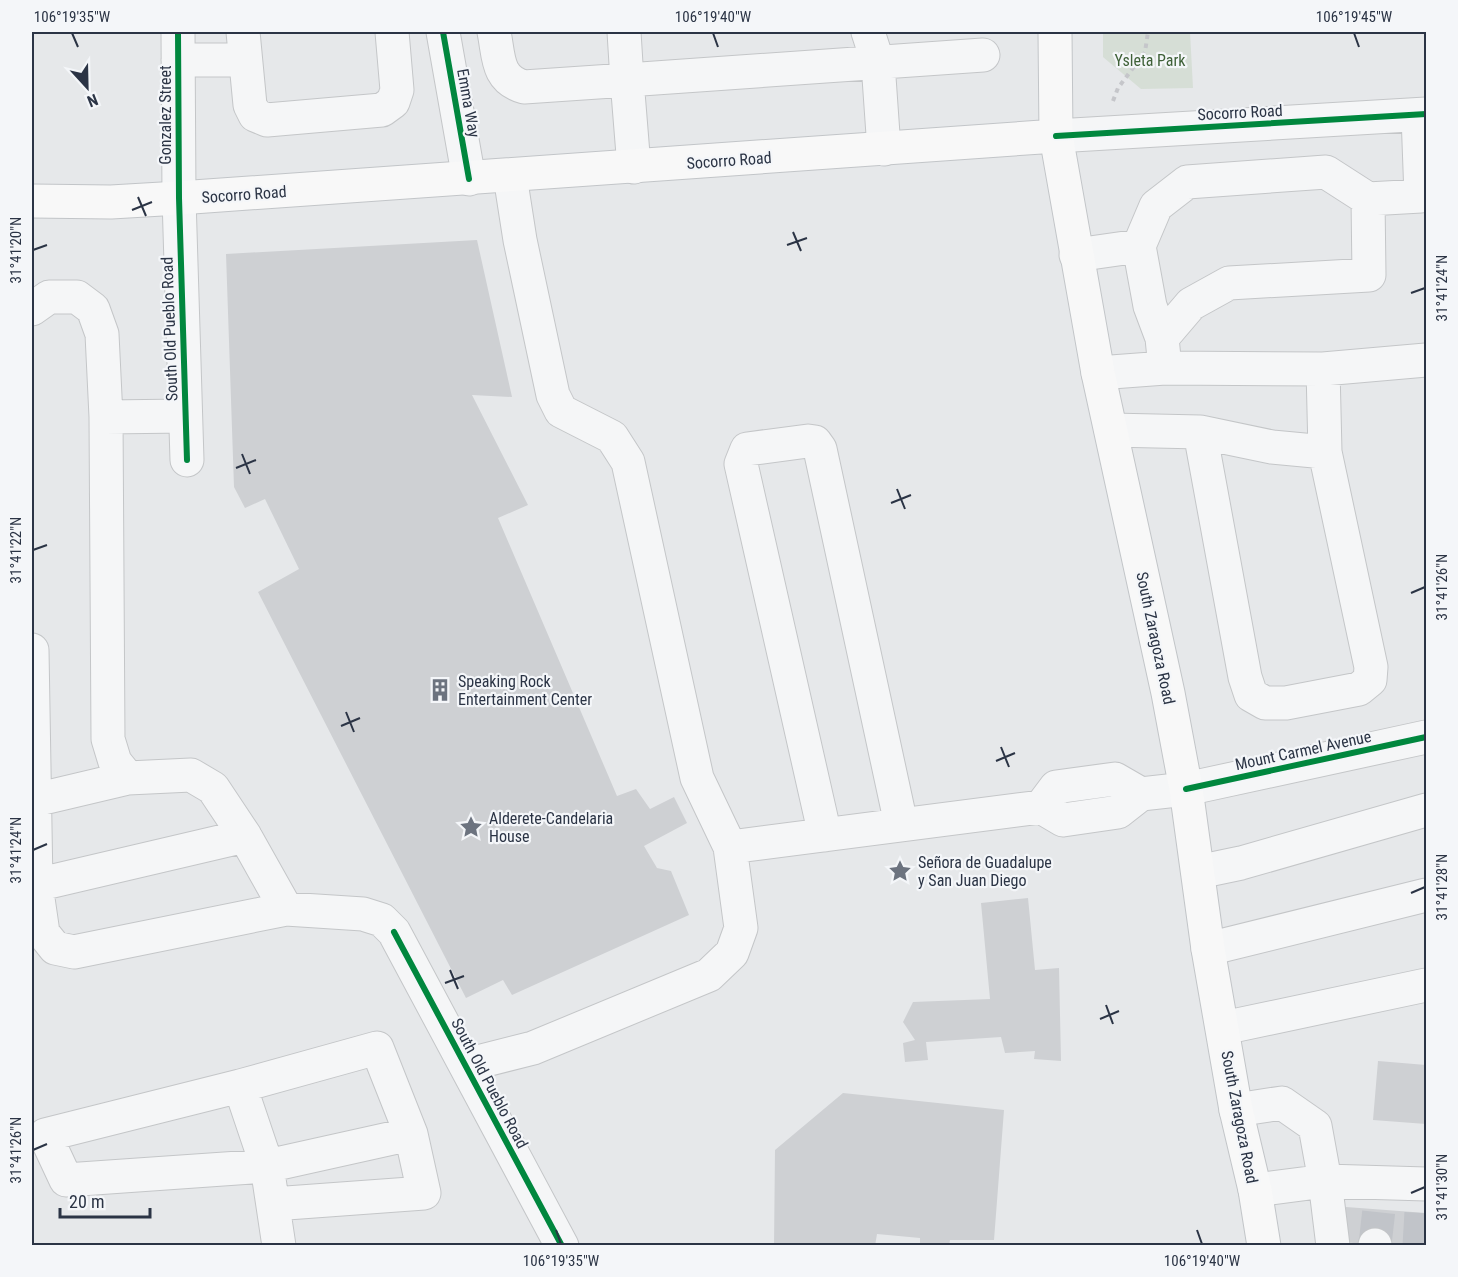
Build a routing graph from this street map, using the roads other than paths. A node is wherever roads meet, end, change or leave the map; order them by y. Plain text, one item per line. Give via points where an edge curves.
1 (392, 32) edge
2 (443, 32) edge
3 (494, 32) edge
4 (624, 32) edge
5 (868, 32) edge
6 (1055, 32) edge
7 (178, 46) edge
8 (244, 46) edge
9 (983, 55) dead end
10 (878, 63) junction
11 (627, 80) junction
12 (1422, 115) edge
13 (1056, 136) junction
14 (884, 149) junction
15 (634, 167) junction
16 (510, 176) junction
17 (469, 178) junction
18 (179, 198) junction
19 (1368, 199) junction
20 (32, 201) edge
21 (1139, 246) junction
22 (1076, 255) junction
23 (32, 309) edge
24 (1163, 353) junction
25 (1426, 360) edge
26 (1323, 369) junction
27 (1098, 373) junction
28 (185, 416) junction
29 (106, 417) junction
30 (1111, 430) junction
31 (1200, 432) junction
32 (1325, 452) junction
33 (187, 460) dead end
34 (32, 650) edge
35 (1426, 737) edge
36 (128, 778) junction
37 (1186, 789) junction
38 (34, 800) junction
39 (1426, 810) edge
40 (902, 824) junction
41 (825, 835) junction
42 (244, 836) junction
43 (730, 847) junction
44 (1198, 872) junction
45 (36, 885) junction
46 (1426, 895) edge
47 (286, 909) junction
48 (1208, 949) junction
49 (1426, 985) edge
50 (1223, 1028) junction
51 (466, 1065) junction
52 (240, 1086) junction
53 (1236, 1110) junction
54 (411, 1134) junction
55 (267, 1166) junction
56 (1325, 1181) junction
57 (1255, 1190) junction
58 (1423, 1193) edge
59 (273, 1204) junction
60 (279, 1245) edge
61 (562, 1245) edge
62 (1264, 1245) edge
63 (1333, 1245) edge

1 - 8 street via 397,90 393,102 382,110 267,120 255,115 250,105
2 - 17 street, Emma Way
3 - 11 street via 504,74 512,84 524,87
4 - 11 street
5 - 10 street
6 - 13 main road, South Zaragoza Road
7 - 8 street
7 - 18 street, Gonzalez Street
9 - 10 street
10 - 11 street
10 - 14 street
11 - 15 street
12 - 13 street, Socorro Road
12 - 19 street via 1421,196
13 - 14 main road, Socorro Road
13 - 22 main road, South Zaragoza Road
14 - 15 main road, Socorro Road
15 - 16 main road, Socorro Road
16 - 17 main road, Socorro Road
16 - 43 street via 553,395 561,411 612,437 628,462 697,778
17 - 18 main road, Socorro Road
18 - 20 main road, Socorro Road
18 - 28 street, South Old Pueblo Road
19 - 21 street via 1326,172 1187,182 1156,206
19 - 24 street via 1370,275 1229,283 1191,304
21 - 22 street
21 - 24 street
22 - 27 main road, South Zaragoza Road
23 - 29 street via 49,297 77,297 93,309 102,334
24 - 26 street
24 - 27 street
25 - 26 street
26 - 32 street
27 - 30 main road, South Zaragoza Road
28 - 29 street
28 - 33 street, South Old Pueblo Road
29 - 36 street via 108,739 115,762
30 - 31 street
30 - 37 main road, South Zaragoza Road
31 - 32 street via 1272,447
31 - 32 street via 1245,677 1251,694 1264,703 1286,703 1359,689 1370,680 1371,667
34 - 38 street
35 - 37 street, Mount Carmel Avenue
36 - 38 street
36 - 42 street via 191,775 213,788
37 - 40 street, Mount Carmel Avenue via 1141,794 1115,779 1056,787 1041,807
37 - 44 main road, South Zaragoza Road
38 - 45 street
39 - 44 street
40 - 41 street
40 - 41 street via 820,449 815,442 808,441 747,449 741,464
41 - 43 street
42 - 45 street
42 - 47 street
43 - 51 street via 741,928 732,953 709,975 533,1048
44 - 48 main road, South Zaragoza Road
45 - 47 street via 44,933 55,948 74,952
46 - 48 street
47 - 51 street, South Old Pueblo Road via 363,914 382,920 394,932
48 - 50 main road, South Zaragoza Road
49 - 50 street
50 - 53 main road, South Zaragoza Road
51 - 61 street, South Old Pueblo Road
52 - 54 street via 377,1048
52 - 55 street
52 - 55 street via 45,1135 66,1180
53 - 56 street via 1282,1103 1315,1126
53 - 57 main road, South Zaragoza Road
54 - 55 street
54 - 59 street via 424,1193
55 - 59 street
56 - 57 street
56 - 58 street via 1380,1195
56 - 63 street
57 - 62 main road, South Zaragoza Road
59 - 60 street

